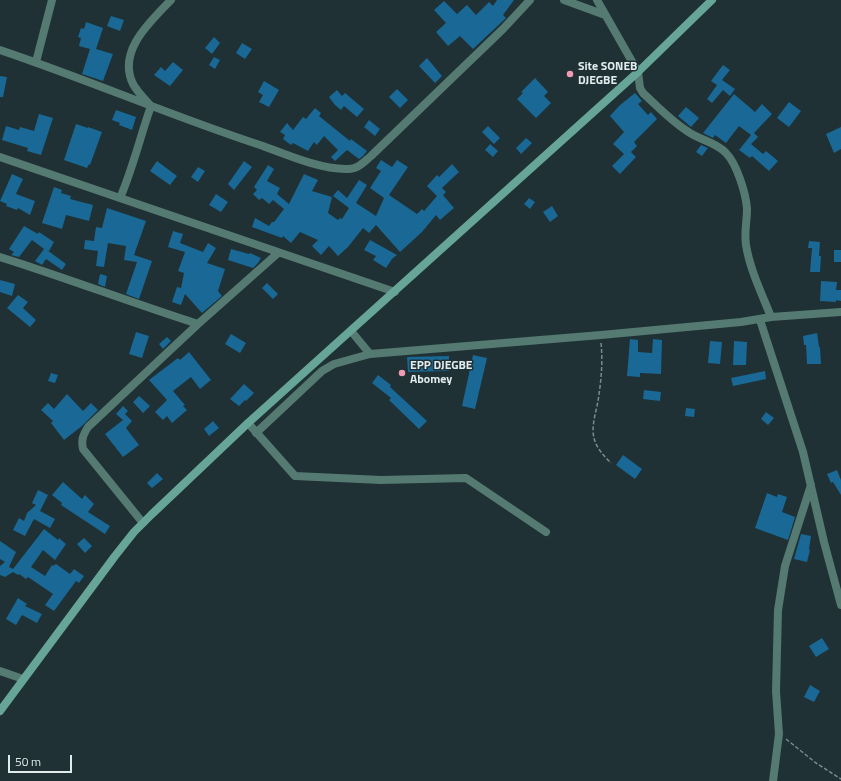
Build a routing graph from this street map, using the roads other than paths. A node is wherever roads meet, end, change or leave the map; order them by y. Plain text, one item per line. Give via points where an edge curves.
1 (52, 0) edge
2 (171, 0) edge
3 (530, 0) edge
4 (564, 0) edge
5 (597, 0) edge
6 (712, 0) edge
7 (605, 15) junction
8 (0, 50) edge
9 (36, 62) junction
10 (638, 72) junction
11 (151, 106) junction
12 (0, 157) edge
13 (120, 198) junction
14 (278, 253) junction
15 (0, 257) edge
16 (395, 292) junction
17 (841, 312) edge
18 (771, 317) junction
19 (760, 320) junction
20 (198, 324) junction
21 (351, 331) junction
22 (370, 354) junction
23 (248, 423) junction
24 (256, 433) junction
25 (811, 485) junction
26 (143, 523) junction
27 (546, 532) dead end
28 (841, 605) edge
29 (0, 671) edge
30 (23, 679) junction
31 (0, 711) edge
32 (773, 781) edge

1 - 9 street
2 - 11 street via 140,34 132,46 130,55 133,84
3 - 11 street via 358,167 350,169 325,166
4 - 7 street
5 - 7 street
6 - 10 street
7 - 10 street
8 - 9 street
9 - 11 street
10 - 16 street
10 - 18 street via 640,88 660,110 685,131 720,147 734,164 747,208 745,233 749,258
11 - 13 street via 129,178
12 - 13 street
13 - 14 street
14 - 16 street
14 - 20 street
15 - 20 street
16 - 21 street
17 - 18 street
18 - 19 street
19 - 22 street
19 - 25 street via 803,452
20 - 26 street via 88,427 81,441 82,449
21 - 22 street
21 - 23 street
22 - 24 street via 334,364 322,372
23 - 24 street
23 - 26 street
24 - 27 street via 295,476 382,480 466,478
25 - 28 street
25 - 32 street via 785,566 778,610 776,691 779,734
26 - 30 street via 115,556
29 - 30 street
30 - 31 street

